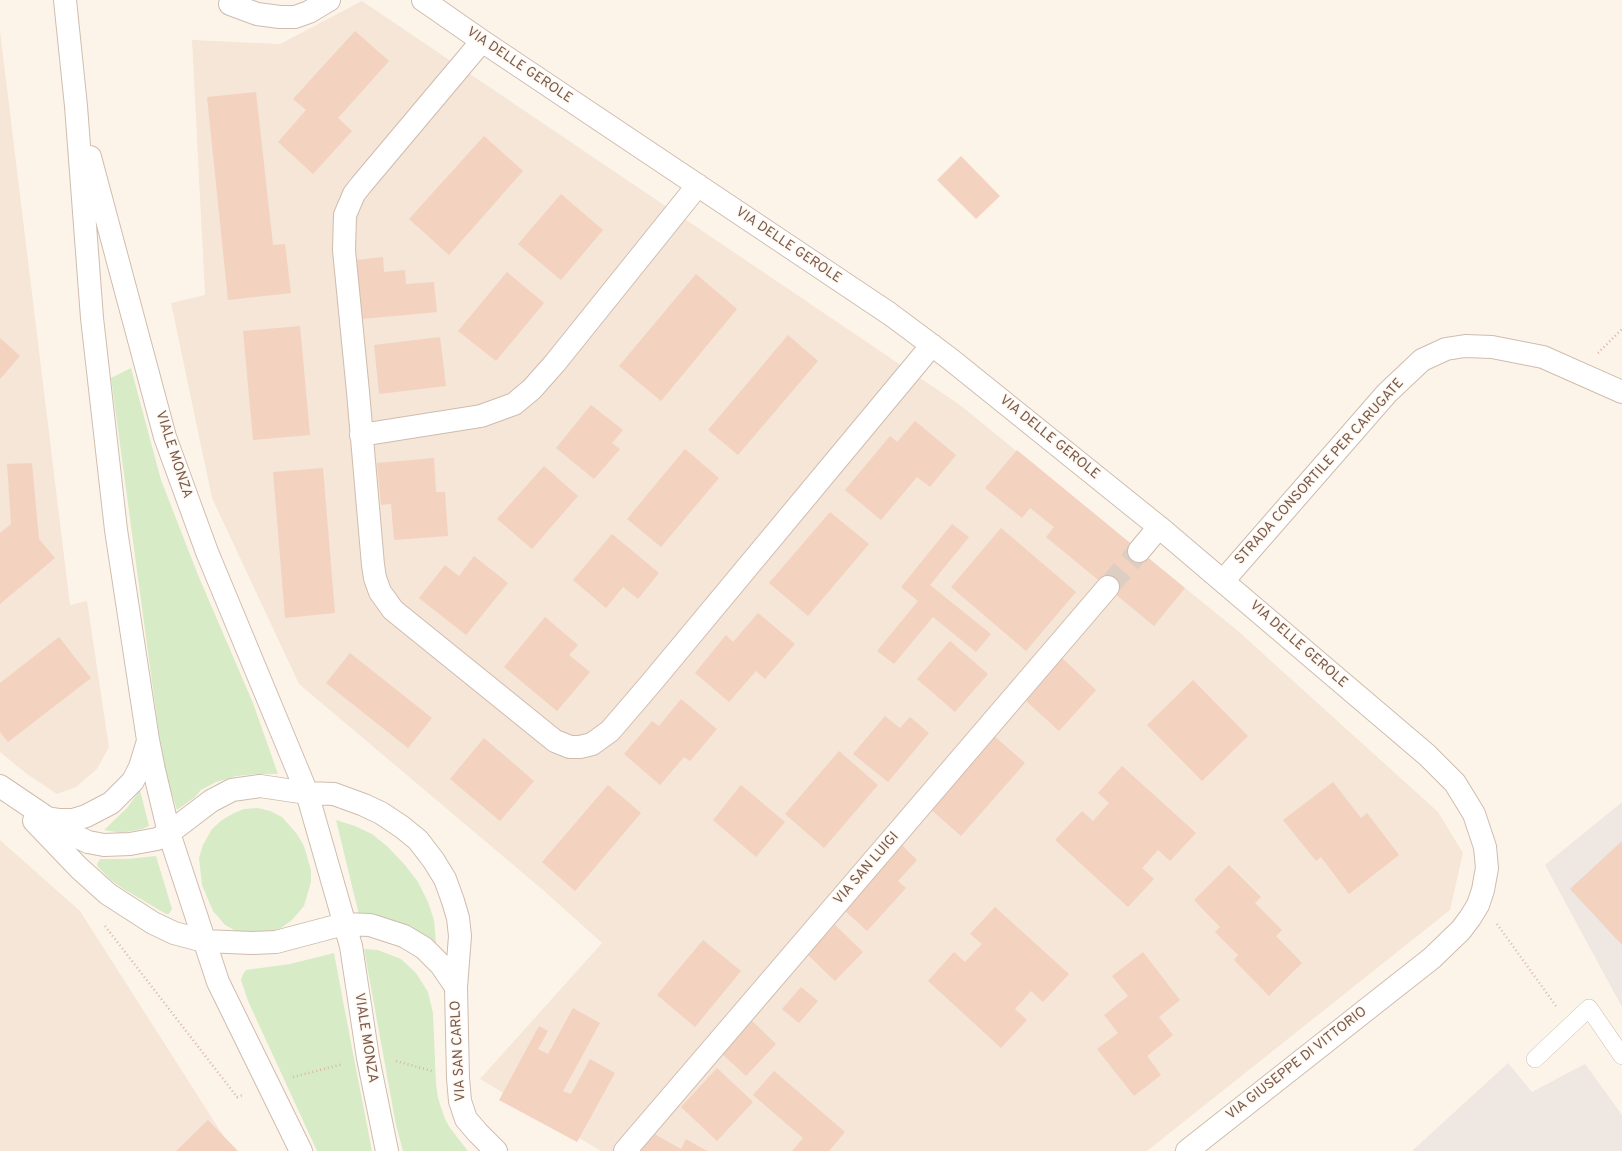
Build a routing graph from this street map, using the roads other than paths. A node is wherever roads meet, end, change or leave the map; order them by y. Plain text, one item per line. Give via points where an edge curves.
1 (65, 0) edge
2 (329, 0) edge
3 (423, 0) edge
4 (230, 4) dead end
5 (482, 41) junction
6 (76, 106) junction
7 (698, 185) junction
8 (932, 345) junction
9 (1622, 392) edge
10 (361, 435) junction
11 (1159, 527) junction
12 (1139, 551) tunnel mouth
13 (1223, 581) junction
14 (1108, 587) tunnel mouth
15 (148, 740) junction
16 (0, 787) edge
17 (307, 793) junction
18 (46, 817) junction
19 (169, 833) junction
20 (344, 924) junction
21 (204, 942) junction
22 (1408, 977) joint
23 (456, 987) junction
24 (1622, 1056) edge
25 (1535, 1059) dead end
26 (301, 1151) edge
27 (387, 1151) edge
28 (496, 1151) edge
29 (625, 1151) edge
30 (1187, 1151) edge

1 - 6 street, VIALE MONZA
2 - 4 street via 309,12 280,18 257,14
3 - 5 street, VIA DELLE GEROLE
5 - 7 street, VIA DELLE GEROLE
5 - 10 street via 361,185 345,215 344,250
6 - 15 street, VIALE MONZA via 92,318 116,530
6 - 17 street, VIALE MONZA via 165,437 207,552
7 - 8 street, VIA DELLE GEROLE
7 - 10 street via 555,363 532,389 514,404 481,416
8 - 10 street via 616,725 592,744 580,747 562,744 545,733 386,601 374,578 372,565
8 - 11 street, VIA DELLE GEROLE
9 - 13 street, STRADA CONSORTILE PER CARUGATE via 1543,357 1507,349 1465,346 1446,349 1428,357 1387,393
11 - 12 street
11 - 13 street, VIA DELLE GEROLE
13 - 22 street, VIA DELLE GEROLE via 1427,755 1455,783 1474,814 1485,847 1487,868 1480,900 1461,930
14 - 29 street, VIA SAN LUIGI
15 - 18 street, VIALE MONZA via 135,777 112,803 73,820
15 - 19 street, VIALE MONZA
16 - 18 street
16 - 21 street via 108,894 133,912 163,928
17 - 19 street via 260,786 232,790 210,801
17 - 20 street, VIALE MONZA
17 - 23 street, VIA SAN CARLO via 334,794 381,812 410,832 423,847 445,879 456,911 460,936
18 - 19 street via 88,842 122,845 157,839
19 - 21 street, VIALE MONZA
20 - 21 street via 276,942
20 - 23 street, VIA SAN CARLO via 374,926 414,941 435,958
20 - 27 street, VIALE MONZA via 351,946 368,1058
21 - 26 street, VIALE MONZA via 234,1017
22 - 30 street, VIA GIUSEPPE DI VITTORIO
23 - 28 street, VIA SAN CARLO via 458,1092 462,1110 472,1127
24 - 25 lane via 1589,1008

